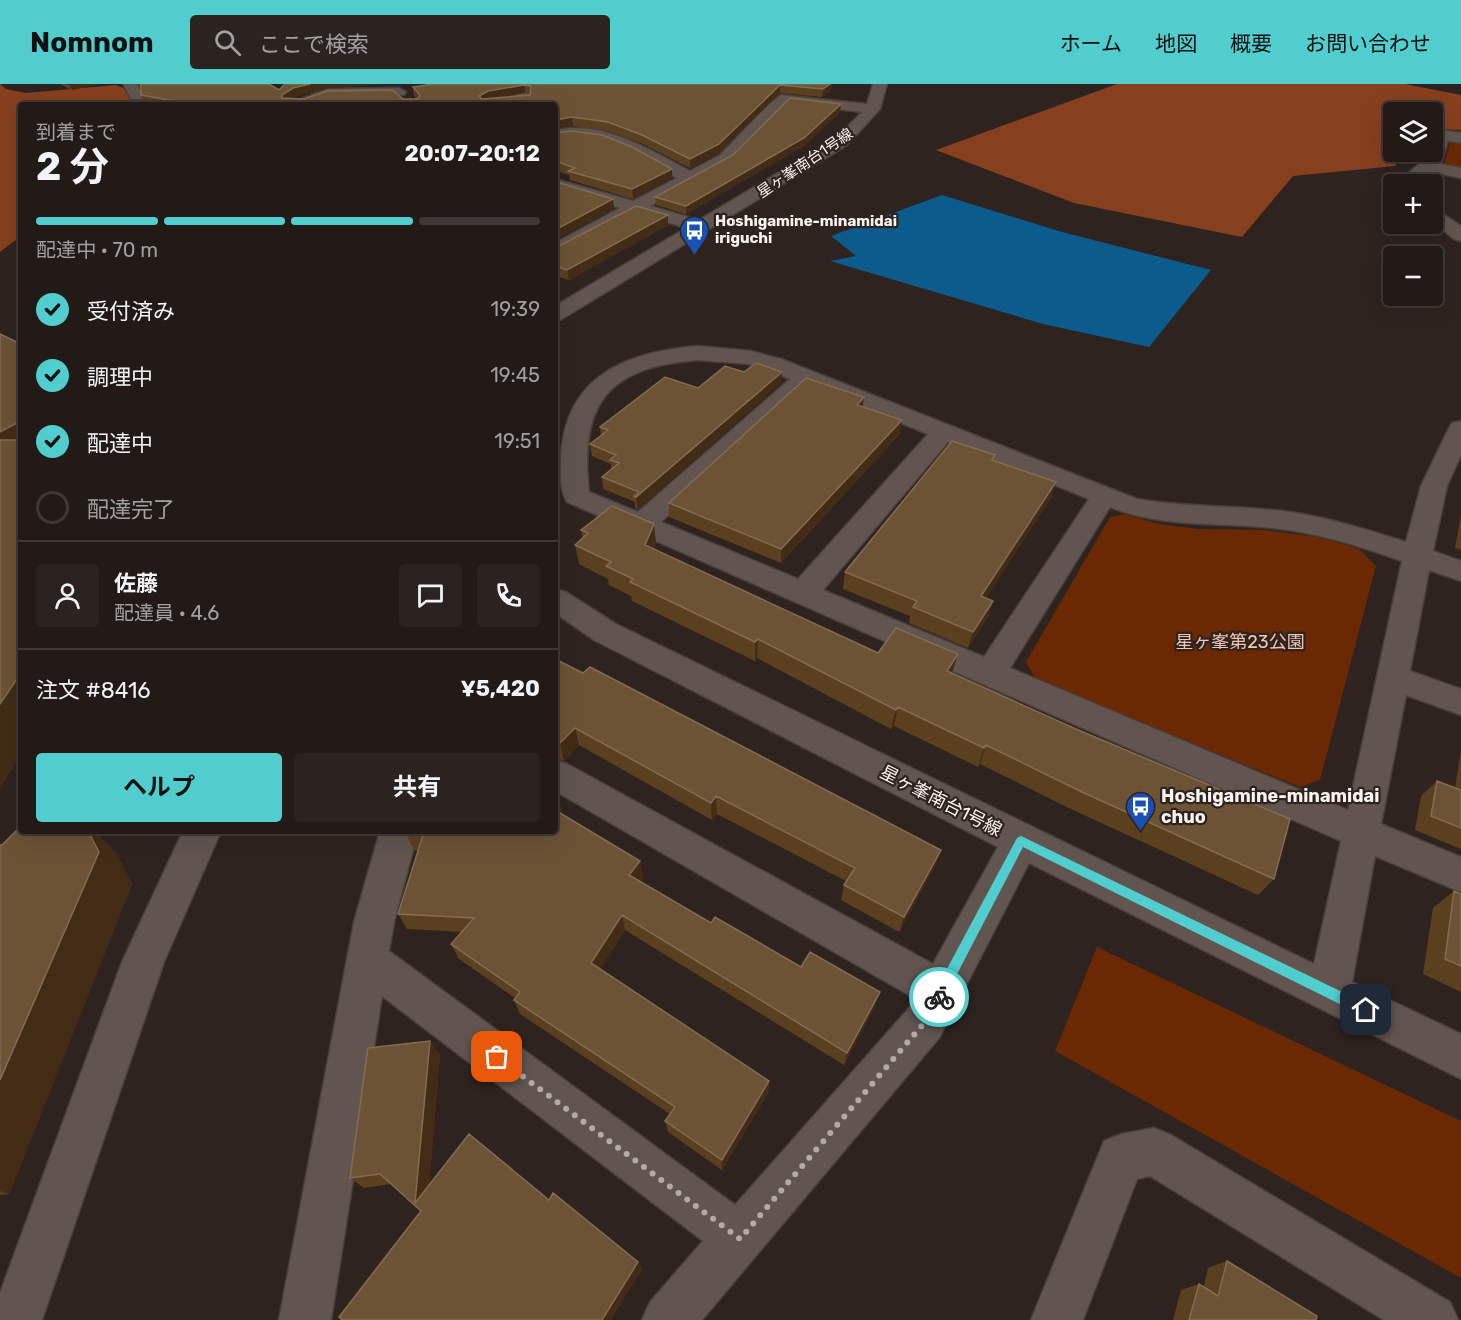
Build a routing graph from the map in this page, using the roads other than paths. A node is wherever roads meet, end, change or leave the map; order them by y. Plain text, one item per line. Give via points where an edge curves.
1 (516, 84) edge
2 (880, 84) edge
3 (418, 89) edge
4 (399, 92) junction
5 (302, 102) edge
6 (410, 102) edge
7 (522, 102) edge
8 (873, 109) junction
9 (558, 135) edge
10 (1461, 138) edge
11 (1430, 167) junction
12 (1461, 173) edge
13 (1420, 174) edge
14 (690, 178) junction
15 (558, 185) edge
16 (636, 207) junction
17 (1443, 213) edge
18 (1461, 216) edge
19 (1443, 220) edge
20 (703, 227) junction
21 (1461, 235) edge
22 (558, 249) edge
23 (558, 313) edge
24 (806, 376) junction
25 (1461, 428) edge
26 (944, 432) junction
27 (1453, 466) edge
28 (1104, 496) junction
29 (642, 524) junction
30 (1417, 557) junction
31 (1461, 572) edge
32 (803, 593) junction
33 (558, 602) edge
34 (990, 673) junction
35 (1393, 677) junction
36 (1461, 702) edge
37 (558, 776) edge
38 (1361, 832) junction
39 (201, 834) edge
40 (398, 834) edge
41 (1021, 841) junction
42 (1461, 875) edge
43 (367, 959) junction
44 (942, 991) junction
45 (1329, 992) junction
46 (1461, 1057) edge
47 (740, 1239) junction
48 (16, 1320) edge
49 (305, 1320) edge
50 (668, 1320) edge
51 (1057, 1320) edge
52 (1432, 1320) edge

1 - 7 street
2 - 8 street, 星ヶ峯南台1号線
3 - 4 street
4 - 5 street via 327,93
4 - 6 street
8 - 14 street via 786,98 726,158
8 - 20 street, 星ヶ峯南台1号線 via 841,142
9 - 14 street via 584,133 633,146
10 - 11 street via 1442,135
11 - 12 street
11 - 13 street
14 - 16 street
15 - 16 street
16 - 20 street
16 - 22 street
17 - 18 street
19 - 21 street
20 - 23 street, 星ヶ峯南台1号線
24 - 26 street
24 - 29 street
24 - 29 street via 754,357 702,353 651,360 624,369 603,384 586,406 572,455 576,496
25 - 27 street
26 - 28 street
26 - 32 street
27 - 30 street via 1434,486
28 - 30 street via 1159,513 1266,518 1325,527
28 - 34 street
29 - 32 street
30 - 31 street
30 - 35 street
32 - 34 street
33 - 41 street, 星ヶ峯南台1号線 via 605,632
34 - 38 street
35 - 36 street
35 - 38 street
37 - 44 street
38 - 42 street
38 - 45 street
39 - 48 street via 143,962
40 - 43 street
41 - 44 street
41 - 45 street, 星ヶ峯南台1号線
43 - 47 street
43 - 49 street
44 - 47 street via 924,1023
45 - 46 street, 星ヶ峯南台1号線
47 - 50 street
51 - 52 street via 1121,1158 1154,1152

